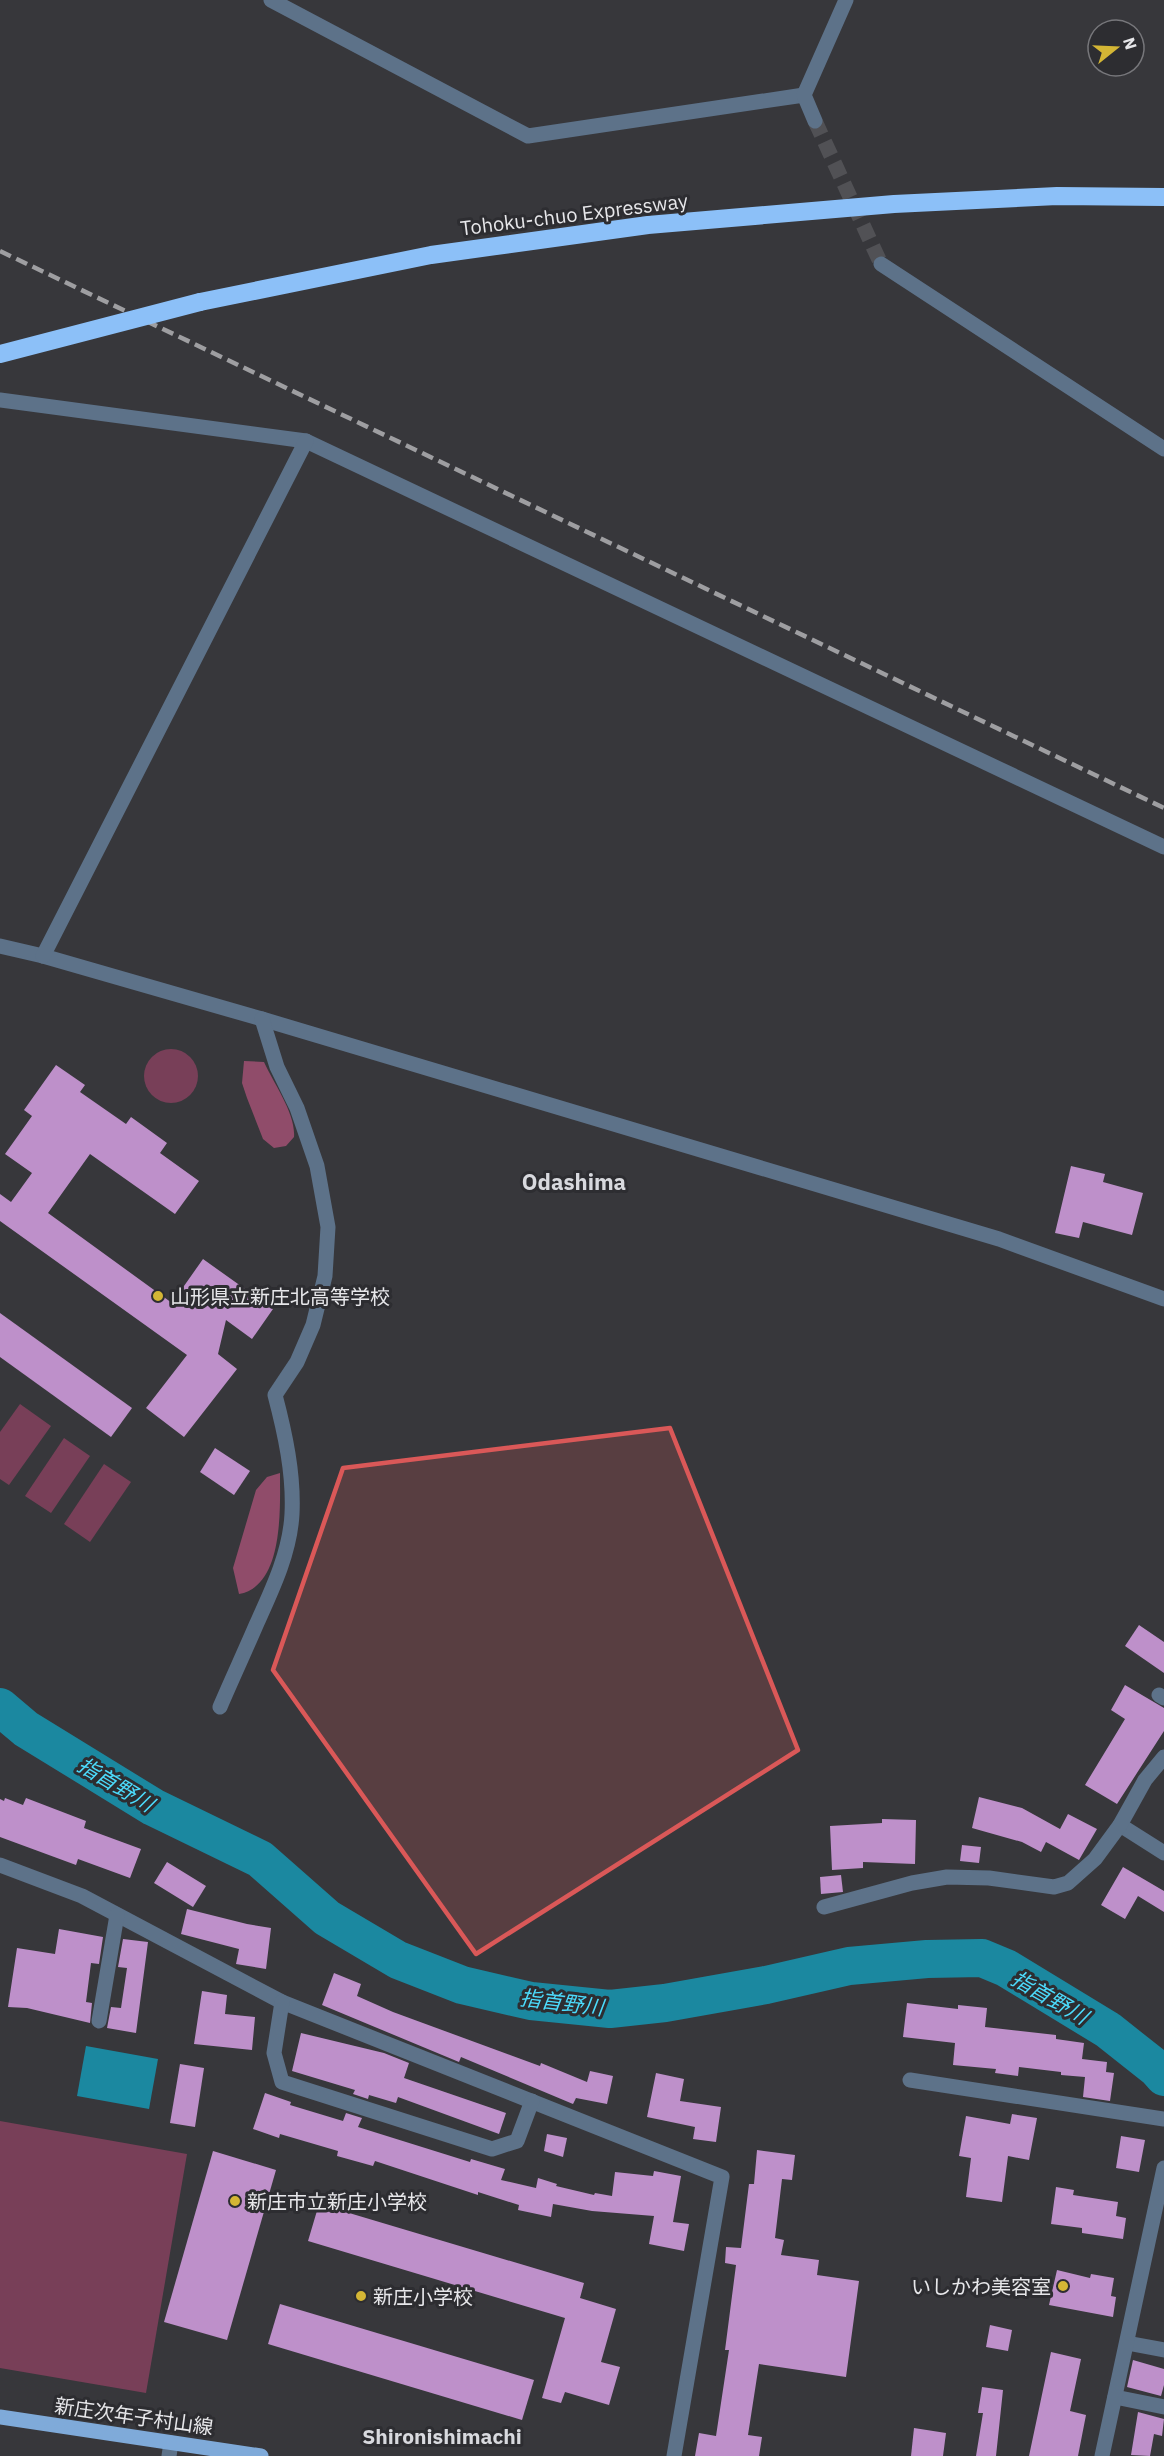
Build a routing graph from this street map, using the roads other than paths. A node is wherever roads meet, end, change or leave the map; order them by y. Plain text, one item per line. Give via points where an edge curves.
1 (271, 0) edge
2 (846, 0) edge
3 (804, 95) junction
4 (815, 121) tunnel mouth
5 (1164, 197) edge
6 (881, 264) tunnel mouth
7 (0, 354) edge
8 (0, 400) edge
9 (306, 441) junction
10 (1164, 449) edge
11 (1164, 847) edge
12 (0, 946) edge
13 (43, 956) junction
14 (262, 1019) junction
15 (1164, 1299) edge
16 (220, 1707) dead end
17 (1164, 1757) edge
18 (1120, 1825) junction
19 (1164, 1853) edge
20 (0, 1865) edge
21 (824, 1907) dead end
22 (117, 1915) junction
23 (282, 2002) junction
24 (99, 2021) dead end
25 (910, 2080) dead end
26 (532, 2101) junction
27 (1164, 2119) edge
28 (1164, 2168) edge
29 (1126, 2343) junction
30 (1164, 2350) edge
31 (1115, 2397) junction
32 (1164, 2407) edge
33 (0, 2417) edge
34 (170, 2449) edge
35 (261, 2456) edge
36 (674, 2456) edge
37 (1102, 2456) edge

1 - 3 street via 528,136
2 - 3 street
3 - 4 street
5 - 7 highway, Tohoku-chuo Expressway, bridge via 1057,196 894,204 648,225 431,255 200,302
6 - 10 street
8 - 9 street
9 - 11 street
9 - 13 street
12 - 13 street
13 - 14 street
14 - 15 street via 999,1239
14 - 16 street via 317,1166 328,1227 325,1276 313,1325 297,1362 275,1395 290,1472 292,1514 287,1549
17 - 18 street via 1145,1780
18 - 19 street
18 - 21 street via 1095,1859 1068,1883 1054,1887 947,1877
20 - 22 street via 82,1896
22 - 23 street
22 - 24 street
23 - 26 street
23 - 26 street via 274,2053 282,2082 492,2149 517,2141
25 - 27 street
26 - 36 street via 722,2177
28 - 29 street
29 - 30 street
29 - 31 street
31 - 32 street
31 - 37 street
33 - 34 main road, 新庄次年子村山線
34 - 35 main road, 新庄次年子村山線

